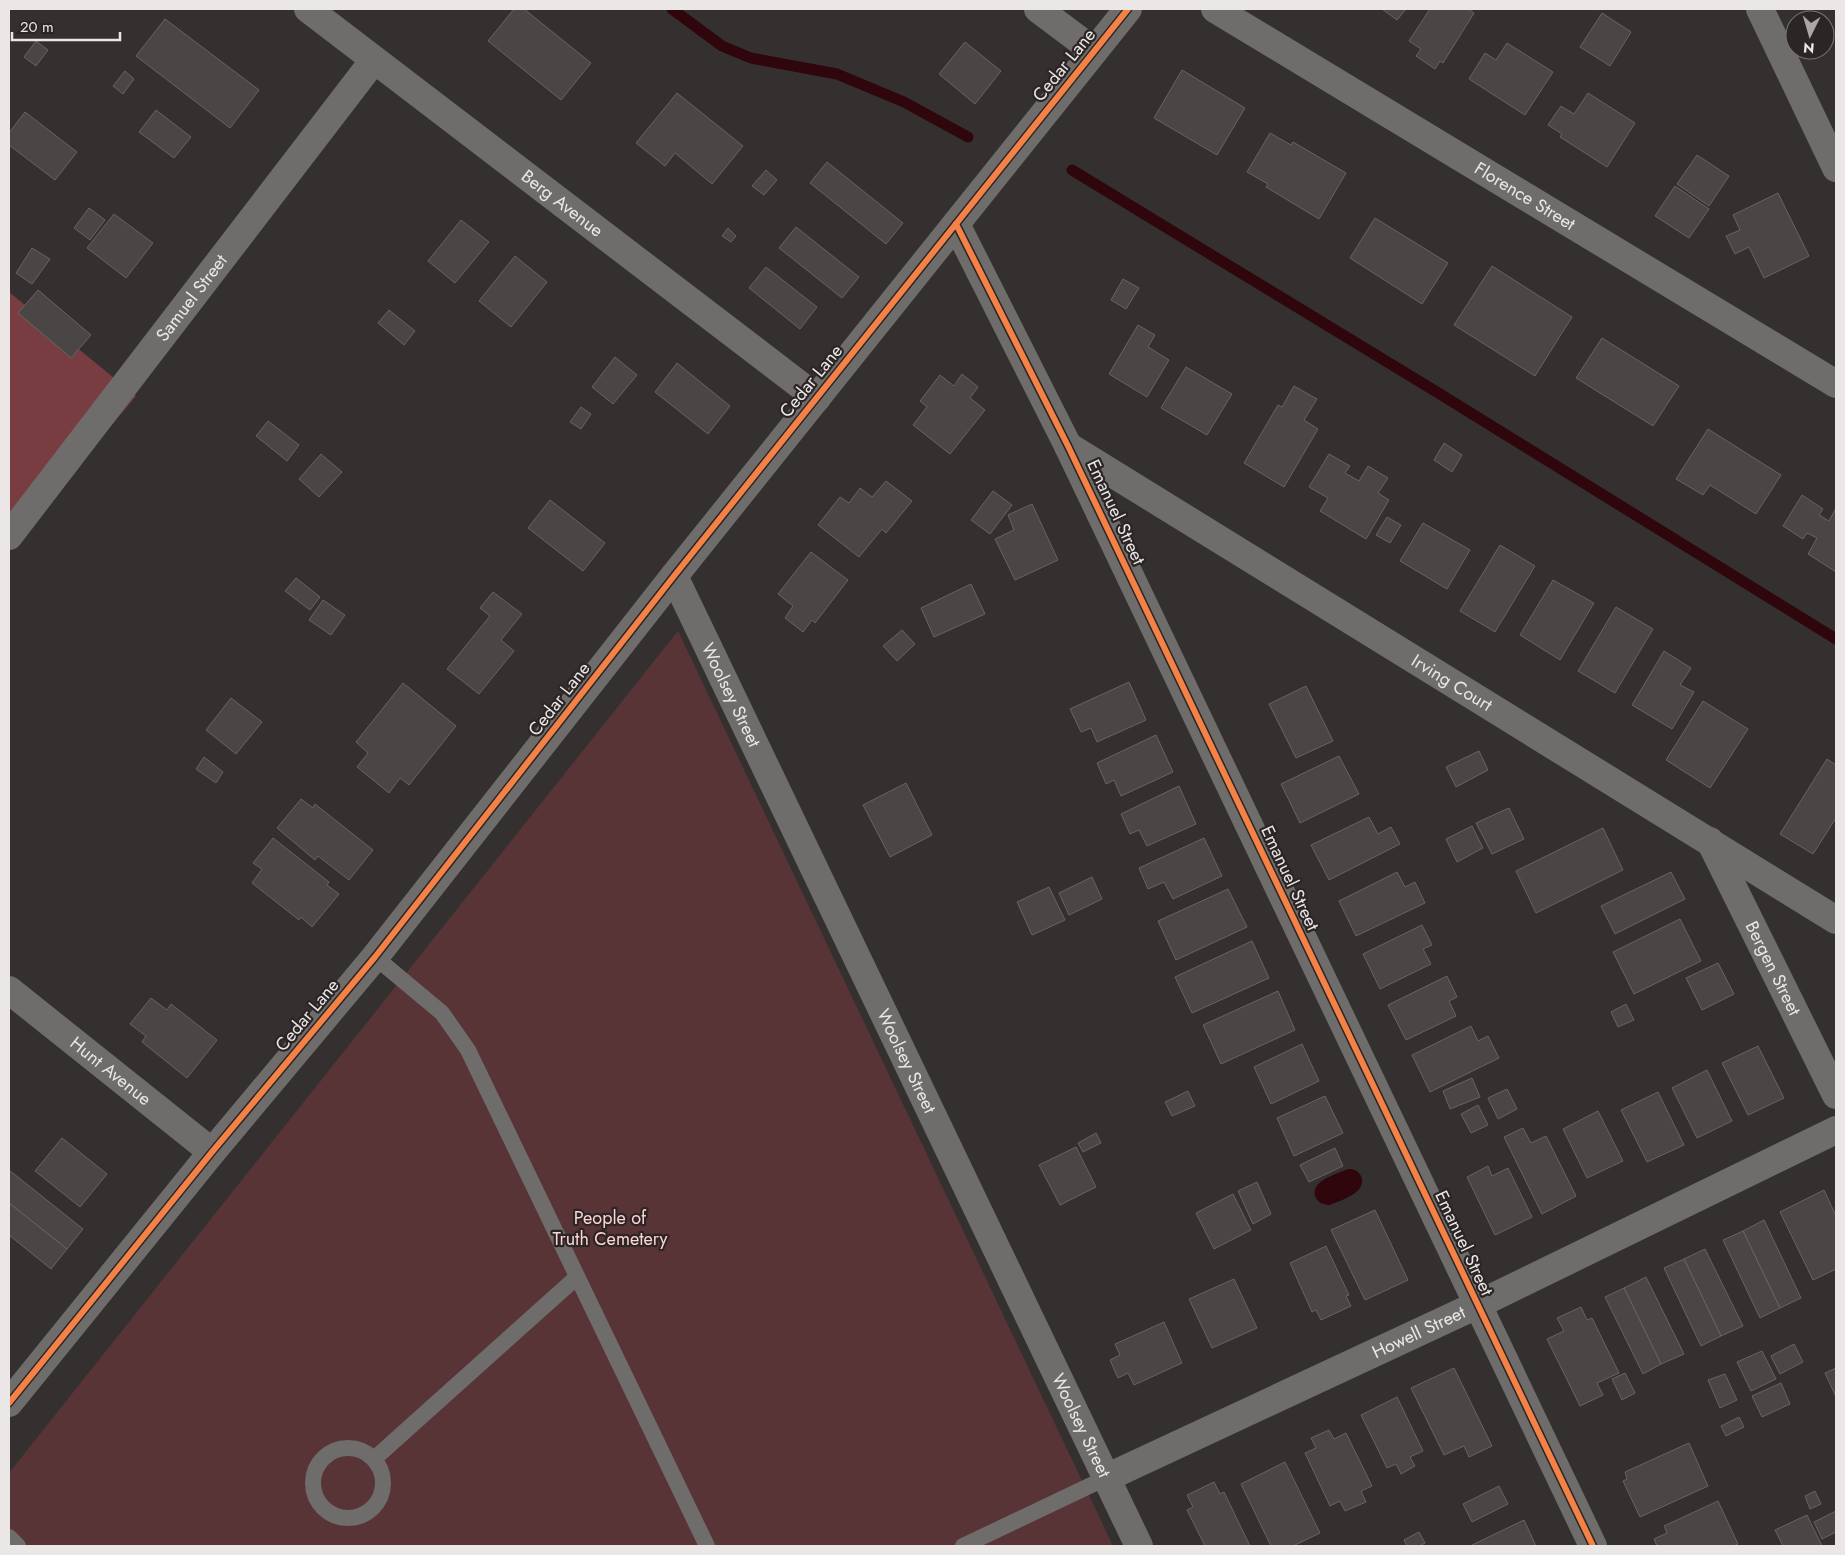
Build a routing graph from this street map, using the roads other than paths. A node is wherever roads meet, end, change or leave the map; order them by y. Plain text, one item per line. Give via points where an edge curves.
1 (308, 9) edge
2 (1038, 9) edge
3 (1128, 9) edge
4 (1215, 9) edge
5 (1760, 9) edge
6 (1094, 52) junction
7 (374, 60) junction
8 (1836, 168) edge
9 (956, 224) junction
10 (1836, 384) edge
11 (817, 398) junction
12 (1068, 446) junction
13 (9, 536) edge
14 (674, 576) junction
15 (1710, 841) junction
16 (1836, 920) edge
17 (375, 957) junction
18 (9, 990) edge
19 (1836, 1095) edge
20 (1836, 1130) edge
21 (212, 1152) junction
22 (577, 1277) junction
23 (1477, 1305) junction
24 (9, 1403) edge
25 (374, 1459) junction
26 (1106, 1478) junction
27 (9, 1536) edge
28 (18, 1546) edge
29 (707, 1546) edge
30 (963, 1546) edge
31 (1139, 1546) edge
32 (1593, 1546) edge

1 - 7 street, Berg Avenue
2 - 6 street
3 - 6 street, Cedar Lane
4 - 10 street, Florence Street
5 - 8 street
6 - 9 street, Cedar Lane
7 - 11 street, Berg Avenue
7 - 13 street, Samuel Street
9 - 11 street, Cedar Lane
9 - 12 street, Emanuel Street
11 - 14 street, Cedar Lane
12 - 15 street, Irving Court
12 - 23 street, Emanuel Street
14 - 17 street, Cedar Lane
14 - 26 street, Woolsey Street
15 - 16 street, Irving Court
15 - 19 street, Bergen Street
17 - 21 street, Cedar Lane
17 - 22 lane via 442,1013 468,1050
18 - 21 street, Hunt Avenue
20 - 23 street, Howell Street
21 - 24 street, Cedar Lane
22 - 25 lane
22 - 29 lane
23 - 26 street, Howell Street
23 - 32 street, Emanuel Street
25 - 25 lane via 354,1448 342,1448 322,1459 313,1480 319,1503 337,1516 349,1518 370,1511 378,1502 383,1486 381,1469
26 - 30 lane
26 - 31 street, Woolsey Street
27 - 28 lane

